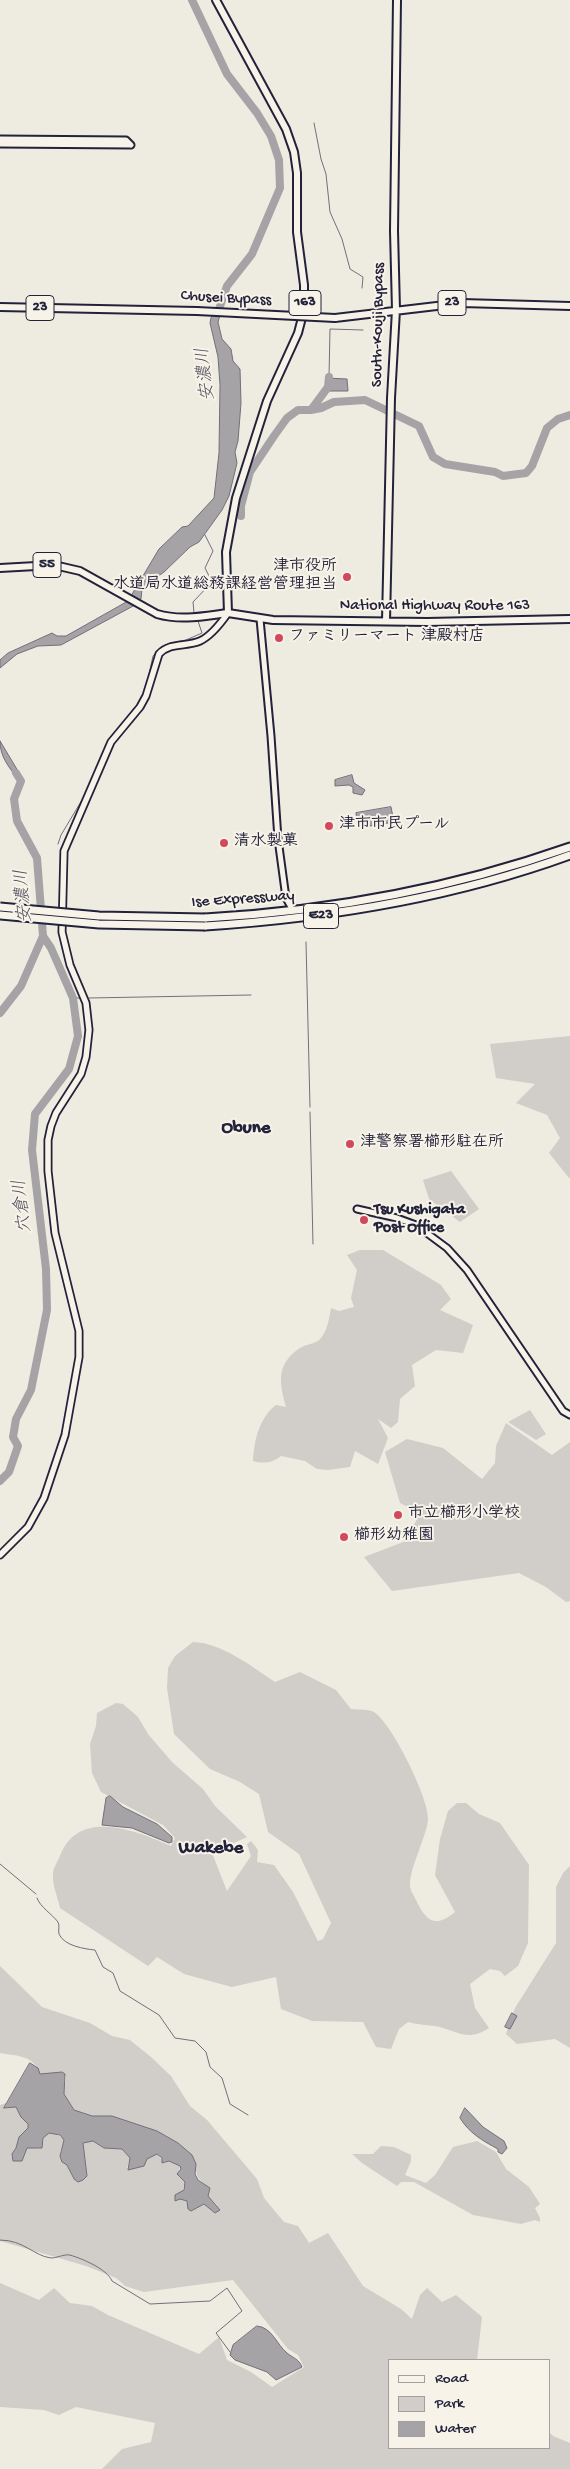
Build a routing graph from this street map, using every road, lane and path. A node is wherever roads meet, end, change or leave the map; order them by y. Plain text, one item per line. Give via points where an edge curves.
1 (216, 0) edge
2 (397, 0) edge
3 (0, 139) edge
4 (0, 144) edge
5 (570, 306) edge
6 (0, 307) edge
7 (396, 310) junction
8 (0, 568) edge
9 (228, 614) junction
10 (260, 619) junction
11 (570, 620) edge
12 (386, 621) junction
13 (570, 847) edge
14 (570, 855) edge
15 (434, 891) junction
16 (0, 907) edge
17 (291, 907) dead end
18 (0, 915) edge
19 (205, 922) junction
20 (357, 1209) dead end
21 (570, 1416) edge
22 (0, 1555) edge

1 - 9 main road, 163 via 292,145 297,173 298,238 305,293 302,324 267,401 234,506 226,552
2 - 7 main road, South-Kouji Bypass
3 - 4 street via 126,140 132,145
5 - 7 main road, Chusei Bypass / 23 via 462,302
6 - 7 main road, Chusei Bypass / 23, bridge via 335,318
7 - 12 main road, South-Kouji Bypass
8 - 9 main road, 55 via 63,566 103,582 168,617
9 - 10 main road, National Highway Route 163
9 - 22 main road via 202,640 171,646 158,654 146,696 111,742 64,851 62,932 70,965 88,1009 89,1039 81,1074 51,1126 48,1170 55,1233 79,1331 79,1357 63,1443 44,1498 28,1527
10 - 12 main road, National Highway Route 163
10 - 17 street via 278,839 286,898
11 - 12 main road, National Highway Route 163
13 - 15 highway, Ise Expressway / E23
14 - 15 highway, Ise Expressway / E23 via 495,879
15 - 19 highway, Ise Expressway / E23 via 324,915
16 - 19 highway, Ise Expressway / E23, bridge
18 - 19 highway, Ise Expressway / E23, bridge via 99,924
20 - 21 street via 416,1226 447,1248 467,1270 563,1411

